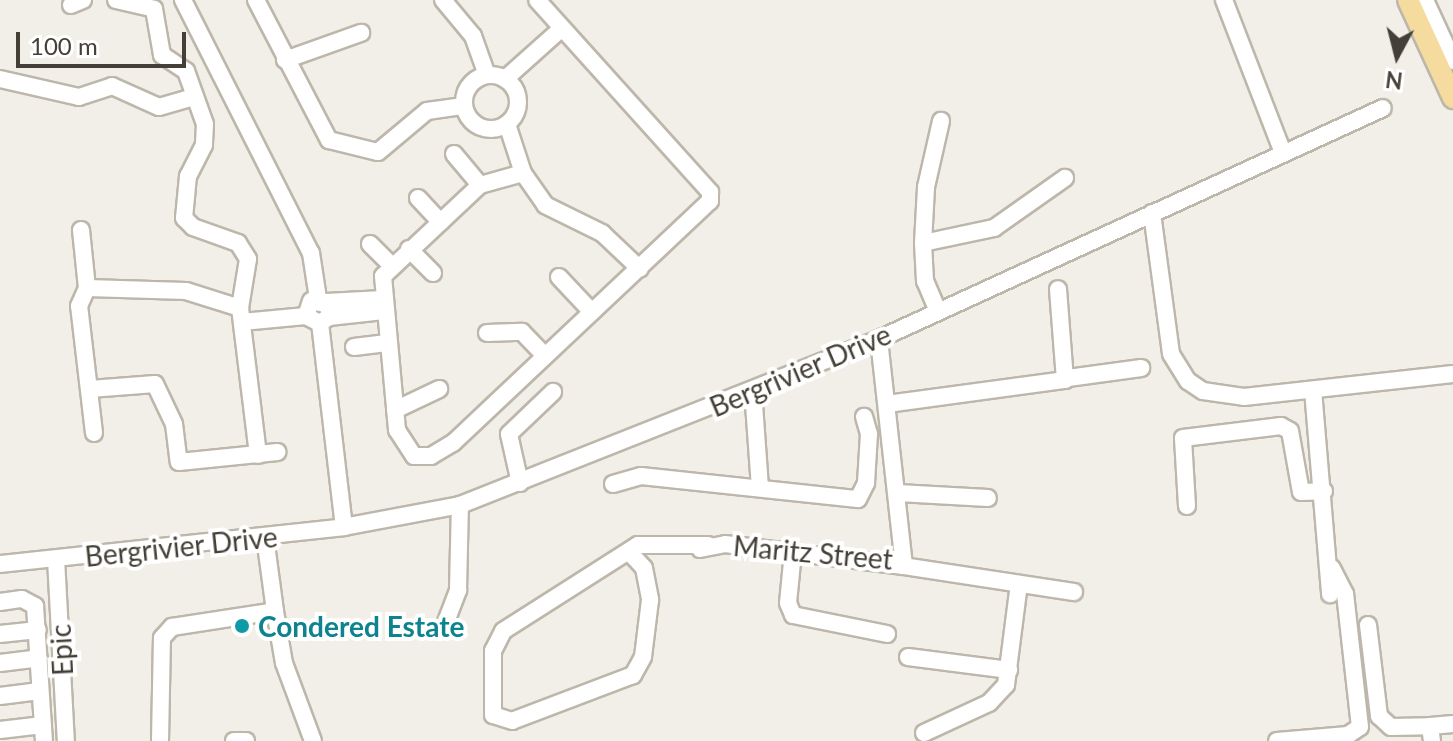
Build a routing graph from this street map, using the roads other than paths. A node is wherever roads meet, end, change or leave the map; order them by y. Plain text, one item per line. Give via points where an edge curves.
1 (116, 0) edge
2 (183, 0) edge
3 (256, 0) edge
4 (443, 0) edge
5 (537, 0) edge
6 (1224, 0) edge
7 (1408, 0) edge
8 (1425, 0) edge
9 (1437, 0) edge
10 (562, 28) junction
11 (361, 33) dead end
12 (1453, 39) edge
13 (285, 60) junction
14 (1453, 61) edge
15 (487, 75) junction
16 (0, 79) edge
17 (505, 79) junction
18 (195, 97) junction
19 (1453, 98) edge
20 (464, 106) junction
21 (1383, 108) dead end
22 (941, 121) dead end
23 (507, 124) junction
24 (1283, 153) junction
25 (454, 154) dead end
26 (523, 173) junction
27 (1065, 178) dead end
28 (480, 185) junction
29 (418, 198) dead end
30 (1152, 213) junction
31 (440, 222) junction
32 (81, 230) dead end
33 (923, 243) junction
34 (370, 244) dead end
35 (409, 249) junction
36 (391, 265) junction
37 (640, 269) junction
38 (433, 273) dead end
39 (559, 277) dead end
40 (87, 288) junction
41 (1058, 289) dead end
42 (383, 305) junction
43 (937, 309) junction
44 (318, 311) junction
45 (592, 312) junction
46 (241, 314) junction
47 (487, 333) dead end
48 (879, 339) junction
49 (387, 343) junction
50 (354, 347) dead end
51 (544, 355) junction
52 (1141, 368) dead end
53 (1453, 374) edge
54 (1068, 378) junction
55 (90, 389) junction
56 (439, 389) dead end
57 (753, 390) junction
58 (1313, 390) junction
59 (553, 392) dead end
60 (887, 404) junction
61 (395, 410) junction
62 (864, 417) dead end
63 (94, 433) dead end
64 (277, 452) dead end
65 (258, 455) junction
66 (520, 483) junction
67 (613, 484) dead end
68 (760, 488) junction
69 (1324, 491) junction
70 (898, 493) junction
71 (988, 498) dead end
72 (460, 505) junction
73 (1187, 506) dead end
74 (344, 527) junction
75 (265, 537) junction
76 (793, 552) junction
77 (631, 554) junction
78 (56, 559) junction
79 (0, 564) edge
80 (904, 566) junction
81 (1332, 568) junction
82 (1019, 584) junction
83 (1074, 592) dead end
84 (1330, 594) dead end
85 (0, 602) edge
86 (275, 611) junction
87 (1368, 625) dead end
88 (444, 627) dead end
89 (38, 630) junction
90 (0, 634) edge
91 (887, 634) dead end
92 (908, 657) dead end
93 (39, 658) junction
94 (0, 663) edge
95 (1009, 670) junction
96 (40, 691) junction
97 (0, 696) edge
98 (1453, 724) edge
99 (0, 730) edge
100 (43, 733) edge
101 (924, 733) dead end
102 (1431, 734) edge
103 (66, 741) edge
104 (160, 741) edge
105 (234, 741) edge
106 (246, 741) edge
107 (313, 741) edge
108 (1277, 741) edge

1 - 18 street via 154,9 162,55 186,71
2 - 44 street via 311,253
3 - 13 street
4 - 15 street via 473,36
5 - 10 street
6 - 24 street
7 - 19 main road
8 - 14 street
9 - 12 street
10 - 17 street
10 - 37 street via 710,192 708,205
11 - 13 street
13 - 20 street via 323,135 368,152 387,148 427,111
15 - 17 street
15 - 20 street via 471,83
16 - 18 street via 79,97 112,86 159,107
17 - 23 street via 518,101
18 - 46 street via 206,136 189,171 184,218 245,250
20 - 23 street via 481,128
21 - 24 street, Bergrivier Drive
22 - 33 street via 926,187
23 - 26 street
24 - 30 street, Bergrivier Drive
25 - 28 street
26 - 28 street
26 - 37 street via 545,205 602,233
27 - 33 street via 994,228
28 - 31 street
29 - 31 street
30 - 43 street, Bergrivier Drive
30 - 58 street via 1171,354 1188,381 1203,391 1244,397
31 - 35 street
32 - 40 street
33 - 43 street via 925,281
34 - 36 street
35 - 36 street
35 - 38 street
36 - 42 street via 382,282
37 - 45 street
39 - 45 street
40 - 46 street via 186,291
40 - 55 street via 79,306
41 - 54 street
42 - 44 street
42 - 49 street
43 - 48 street, Bergrivier Drive
44 - 46 street
44 - 74 street
45 - 51 street
46 - 65 street
47 - 51 street via 522,332
48 - 57 street, Bergrivier Drive
48 - 60 street, Maritz Street
49 - 50 street
49 - 61 street
51 - 61 street via 478,421 431,456 408,453
52 - 54 street
53 - 58 street
54 - 60 street
55 - 63 street
55 - 65 street via 155,384 174,424 179,462
56 - 61 street
57 - 66 street, Bergrivier Drive
57 - 68 street
58 - 69 street
59 - 66 street via 509,434
60 - 70 street, Maritz Street
62 - 68 street via 869,434 865,491 858,499
64 - 65 street
66 - 72 street, Bergrivier Drive
67 - 68 street via 641,476
69 - 73 street via 1301,492 1290,431 1281,426 1183,438
69 - 81 street
70 - 71 street
70 - 80 street, Maritz Street
72 - 74 street, Bergrivier Drive
72 - 88 street via 458,590
74 - 75 street, Bergrivier Drive
75 - 78 street, Bergrivier Drive
75 - 86 street
76 - 77 street, Maritz Street via 652,541
76 - 80 street, Maritz Street
76 - 91 street via 788,603 793,615
77 - 77 street, Maritz Street via 498,636 493,715 512,721 633,675 643,657 650,600 644,568
78 - 79 street, Bergrivier Drive
78 - 103 street, Epic
80 - 82 street
81 - 84 street
81 - 108 street via 1345,594 1360,727 1348,735
82 - 83 street
82 - 95 street
85 - 89 street via 33,603
86 - 104 street via 165,631 159,645
86 - 107 street via 284,663
87 - 102 street via 1379,716 1391,727
89 - 90 street
89 - 93 street
92 - 95 street
93 - 94 street
93 - 96 street
95 - 101 street via 999,695
96 - 97 street
96 - 100 street
98 - 102 street
99 - 100 street
105 - 106 street

